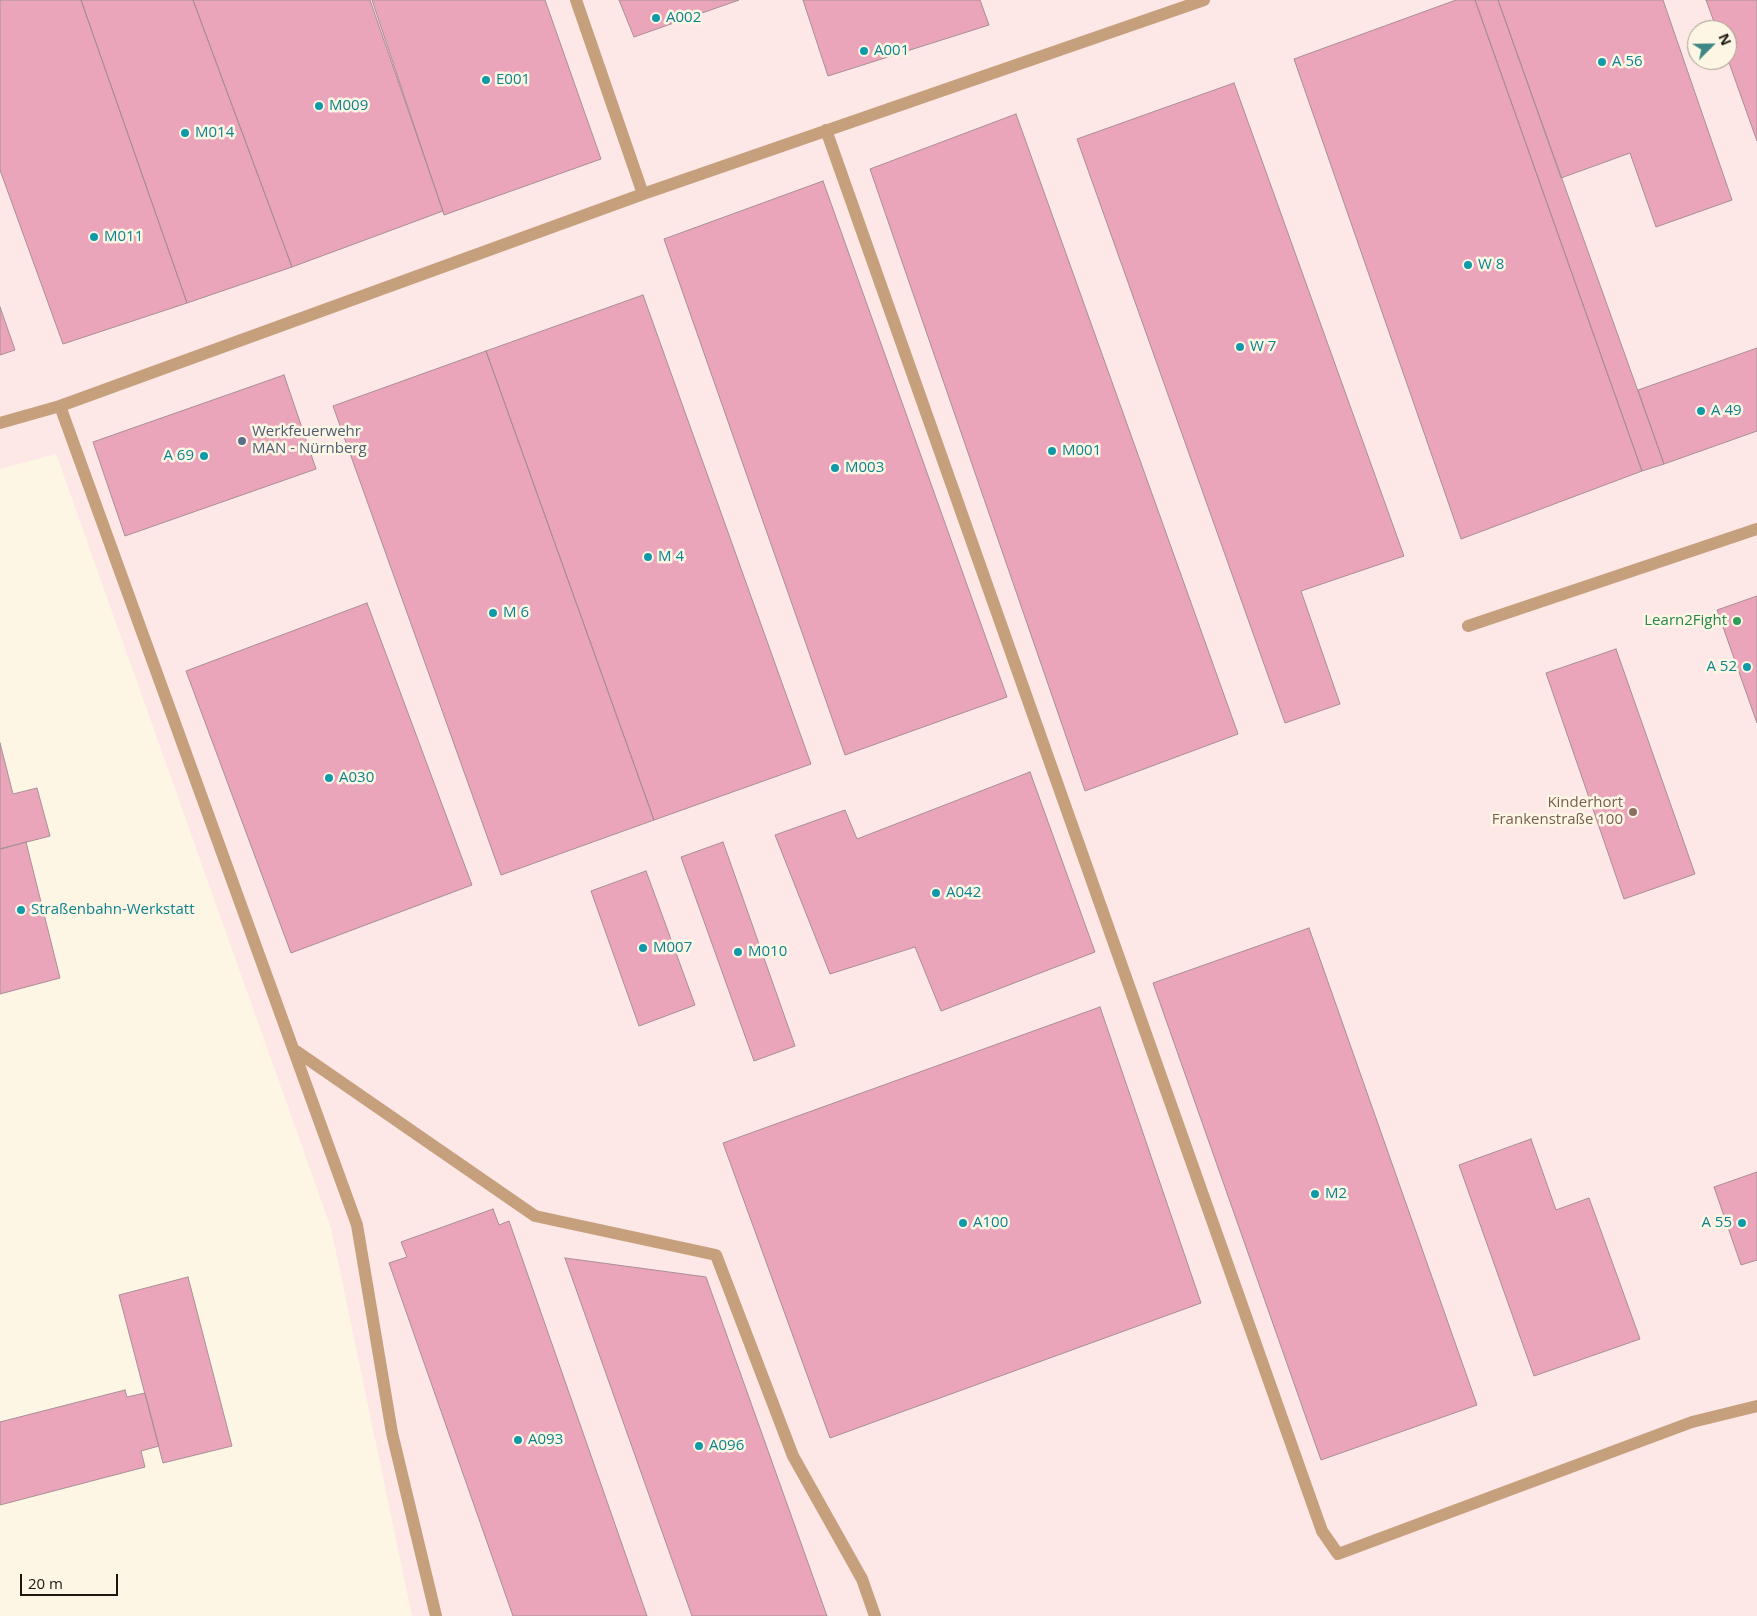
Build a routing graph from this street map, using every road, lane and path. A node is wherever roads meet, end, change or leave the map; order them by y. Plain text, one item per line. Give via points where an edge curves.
1 (576, 0) edge
2 (1204, 0) edge
3 (826, 130) junction
4 (643, 194) junction
5 (60, 406) junction
6 (0, 423) edge
7 (1757, 529) edge
8 (1468, 626) dead end
9 (296, 1051) junction
10 (1757, 1406) edge
11 (436, 1616) edge
12 (875, 1616) edge

1 - 4 lane
2 - 3 lane
3 - 4 lane
3 - 10 lane via 1327,1539 1338,1554 1692,1422
4 - 5 lane
5 - 6 lane
5 - 9 lane
7 - 8 lane
9 - 11 lane via 357,1224 392,1433
9 - 12 lane via 535,1216 716,1256 792,1456 862,1579

